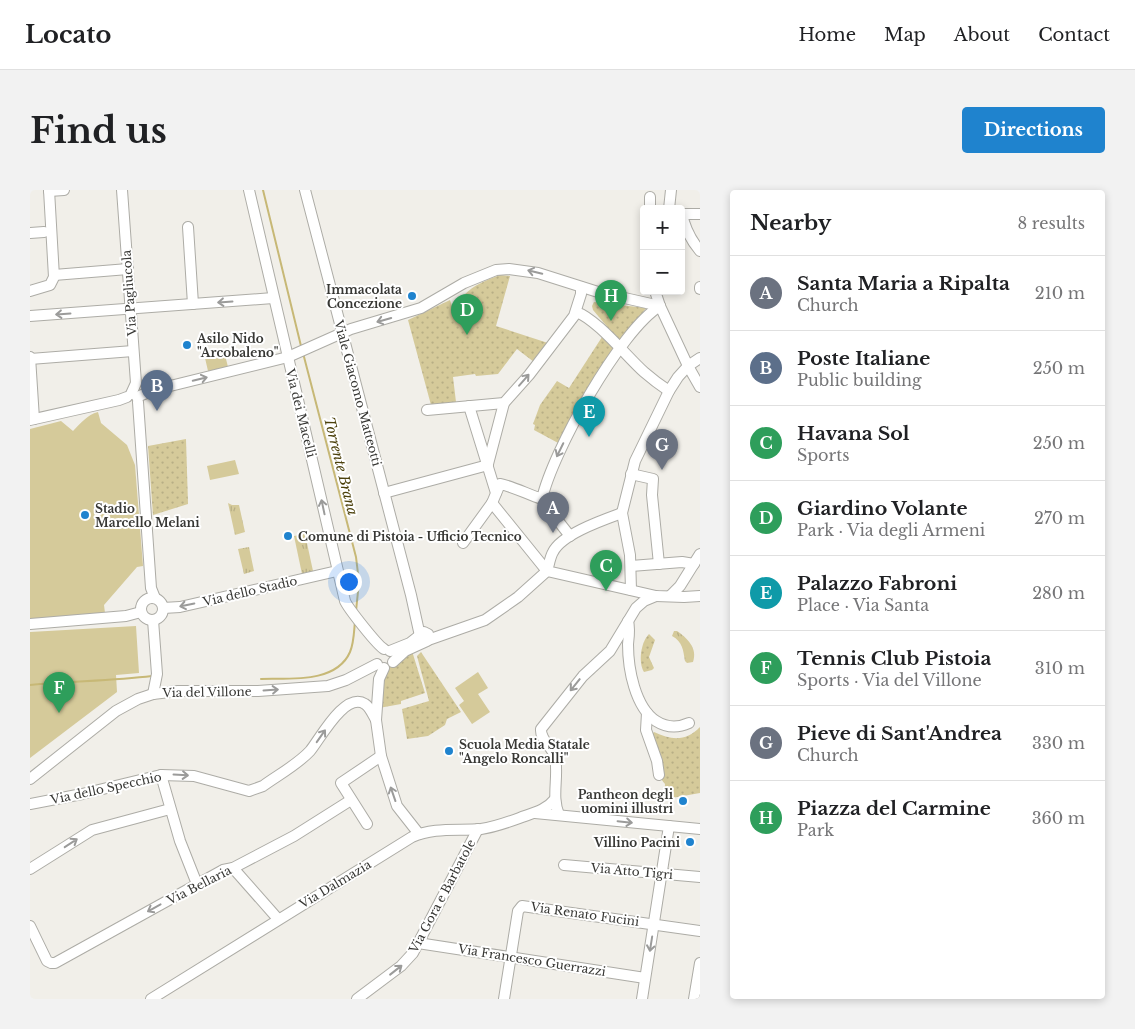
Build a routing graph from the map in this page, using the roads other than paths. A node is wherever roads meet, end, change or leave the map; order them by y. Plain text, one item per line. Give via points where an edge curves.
1 (64, 190) edge
2 (122, 190) edge
3 (249, 190) edge
4 (305, 190) edge
5 (671, 190) edge
6 (49, 191) edge
7 (650, 197) dead end
8 (650, 205) edge
9 (669, 205) edge
10 (685, 214) edge
11 (700, 214) edge
12 (188, 227) dead end
13 (685, 227) edge
14 (44, 232) dead end
15 (30, 233) edge
16 (700, 251) edge
17 (128, 269) junction
18 (54, 275) junction
19 (581, 287) junction
20 (30, 291) edge
21 (598, 292) junction
22 (656, 295) edge
23 (273, 298) junction
24 (194, 304) junction
25 (660, 306) junction
26 (130, 309) junction
27 (576, 312) junction
28 (30, 316) edge
29 (586, 317) junction
30 (343, 333) junction
31 (621, 348) junction
32 (133, 352) junction
33 (292, 355) junction
34 (30, 358) edge
35 (700, 358) edge
36 (688, 366) junction
37 (700, 387) edge
38 (669, 391) junction
39 (135, 398) junction
40 (504, 403) junction
41 (469, 406) junction
42 (427, 410) dead end
43 (32, 420) edge
44 (488, 465) junction
45 (631, 474) junction
46 (384, 493) junction
47 (496, 493) junction
48 (492, 503) junction
49 (622, 513) junction
50 (559, 522) dead end
51 (570, 536) junction
52 (463, 543) dead end
53 (697, 560) edge
54 (659, 564) junction
55 (631, 566) junction
56 (337, 571) junction
57 (547, 571) junction
58 (631, 590) junction
59 (151, 595) junction
60 (656, 596) junction
61 (670, 596) junction
62 (695, 599) edge
63 (163, 608) junction
64 (636, 608) junction
65 (141, 612) junction
66 (153, 620) junction
67 (628, 621) junction
68 (30, 624) edge
69 (424, 636) junction
70 (387, 650) junction
71 (384, 665) junction
72 (157, 674) junction
73 (165, 692) junction
74 (153, 694) junction
75 (646, 713) junction
76 (376, 720) junction
77 (689, 723) dead end
78 (381, 756) junction
79 (161, 775) junction
80 (659, 776) dead end
81 (30, 779) edge
82 (555, 799) junction
83 (351, 800) junction
84 (30, 804) edge
85 (170, 809) junction
86 (534, 812) junction
87 (559, 815) junction
88 (367, 824) dead end
89 (669, 826) junction
90 (478, 829) junction
91 (700, 829) edge
92 (419, 834) junction
93 (564, 865) dead end
94 (233, 868) junction
95 (30, 869) edge
96 (662, 875) junction
97 (700, 877) edge
98 (197, 884) junction
99 (278, 919) junction
100 (654, 924) junction
101 (30, 926) edge
102 (700, 931) edge
103 (418, 943) junction
104 (511, 957) junction
105 (700, 963) edge
106 (645, 978) junction
107 (151, 999) edge
108 (357, 999) edge
109 (504, 999) edge
110 (642, 999) edge
111 (694, 999) edge

1 - 6 street
2 - 17 street, Via Pagliucola
3 - 23 street, Via dei Macelli
4 - 30 street, Viale Giacomo Matteotti
5 - 9 street
6 - 18 street
7 - 8 street
10 - 11 street
12 - 24 street
13 - 16 street
14 - 15 street
17 - 18 street
17 - 26 street, Via Pagliucola
18 - 20 street via 50,285
19 - 21 street
19 - 27 street
19 -> 30 street via 528,271 496,270 421,308
21 - 25 street
21 - 29 street via 586,302
22 - 25 street
23 -> 24 street
23 - 33 street, Via dei Macelli
24 - 26 street
25 - 31 street via 646,316
25 - 36 street
26 -> 28 street
26 - 32 street, Via Pagliucola
27 - 29 street
40 -> 27 street
29 - 31 street
30 - 33 street
30 - 46 street, Viale Giacomo Matteotti
31 - 38 street
31 -> 47 street via 565,439 549,472 542,499 500,484
32 - 34 street
32 - 39 street, Via Pagliucola
39 -> 33 street
56 -> 33 street, Via dei Macelli
34 - 43 street
35 - 36 street
36 - 37 street
36 - 38 street
38 - 45 street via 636,456
39 - 43 street
39 - 59 street
40 - 41 street
40 - 44 street
41 - 42 street
41 - 44 street
44 - 46 street
44 - 47 street
45 - 49 street
45 - 54 street via 653,478
46 - 69 street, Viale Giacomo Matteotti
47 - 48 street
48 - 52 street
48 - 57 street
49 - 51 street
49 - 55 street
50 - 51 street
51 - 57 street via 553,551
53 - 54 street
53 - 61 street
54 - 55 street
55 - 58 street
56 -> 63 street, Via dello Stadio via 180,607
56 - 70 street, Via dei Macelli via 348,608 378,644
57 - 58 street
57 - 69 street via 518,597 476,624
58 - 60 street
58 - 64 street
59 - 63 street via 161,602
59 - 65 street via 141,606
60 - 61 street
60 - 64 street
61 - 62 street
63 - 66 street via 161,615
64 - 67 street
65 - 66 street
65 - 68 street
66 - 72 street
67 - 75 street via 633,680
67 -> 82 street via 610,651 583,676 541,729 542,737 554,756 557,773
69 - 70 street
69 - 71 street, Via del Villone
70 - 71 street via 394,656
70 - 71 street via 379,650 374,659
73 -> 71 street, Via del Villone via 328,686
71 - 76 street via 379,679
72 - 73 street
72 - 74 street
73 - 74 street, Via del Villone
74 - 81 street, Via del Villone via 121,708
75 - 77 street via 667,726
75 - 80 street via 646,730
76 - 78 street
79 -> 76 street, Via dello Specchio via 194,776 256,790 308,752 348,705 364,704
78 - 83 street via 343,781
92 -> 78 street via 397,806
79 - 84 street, Via dello Specchio
79 - 85 street
82 - 86 street, Via Dalmazia
82 - 87 street
83 - 88 street
83 - 94 street, Via Bellaria
95 -> 85 street via 89,832
85 - 98 street
86 - 87 street, Via Dalmazia
86 - 90 street, Via Dalmazia
87 -> 89 street, Via Dalmazia
89 - 91 street, Via Dalmazia
89 - 96 street
90 - 92 street, Via Dalmazia
90 - 103 street, Via Gora e Barbatole
92 - 99 street, Via Dalmazia
93 - 96 street, Via Atto Tigri
94 - 98 street, Via Bellaria
94 - 99 street
96 - 97 street, Via Atto Tigri
96 - 100 street
98 -> 101 street, Via Bellaria via 54,963 50,964 46,959
99 - 107 street, Via Dalmazia
100 - 102 street, Via Renato Fucini
100 - 104 street, Via Renato Fucini via 522,906 518,911
100 -> 106 street
103 - 104 street, Via Francesco Guerrazzi
108 -> 103 street, Via Gora e Barbatole via 401,966
104 - 106 street, Via Francesco Guerrazzi
104 - 109 street
105 - 111 street
106 - 110 street

